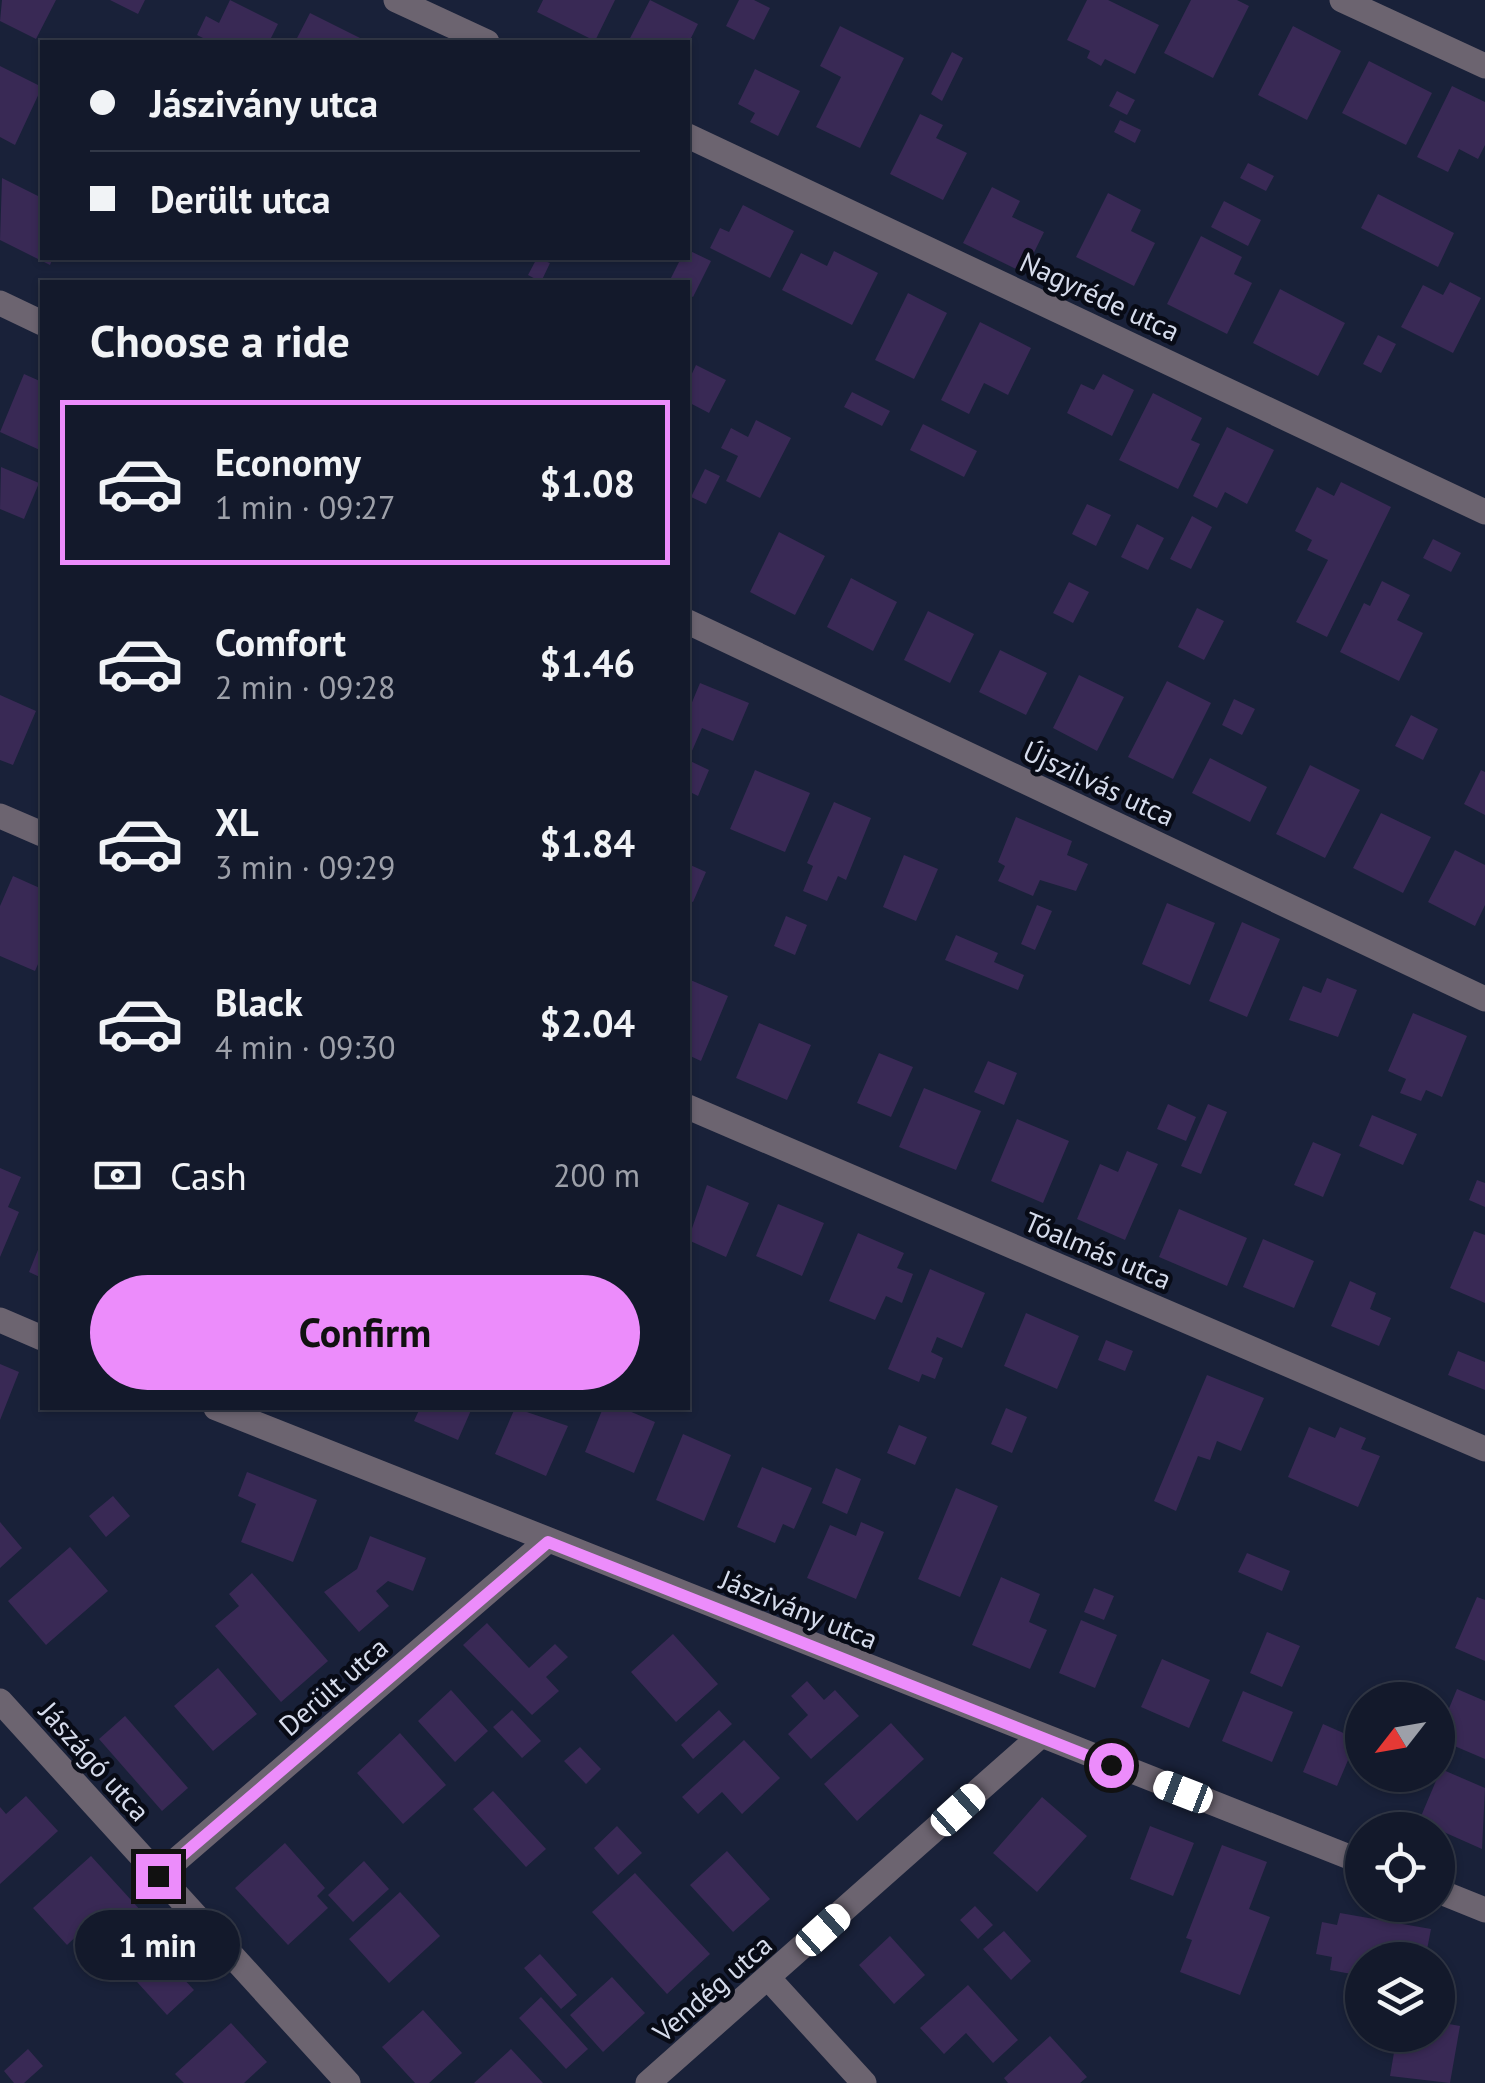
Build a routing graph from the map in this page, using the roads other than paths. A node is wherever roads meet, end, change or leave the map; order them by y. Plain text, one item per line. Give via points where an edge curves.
1 (396, 0) edge
2 (1342, 0) edge
3 (483, 40) edge
4 (1485, 66) edge
5 (690, 137) edge
6 (0, 303) edge
7 (40, 322) edge
8 (1485, 512) edge
9 (690, 623) edge
10 (0, 816) edge
11 (40, 833) edge
12 (1485, 999) edge
13 (690, 1108) edge
14 (0, 1320) edge
15 (40, 1337) edge
16 (221, 1410) edge
17 (1485, 1448) edge
18 (548, 1542) junction
19 (0, 1701) edge
20 (1039, 1737) junction
21 (1345, 1855) edge
22 (158, 1876) junction
23 (1455, 1898) edge
24 (1485, 1910) edge
25 (769, 1979) junction
26 (348, 2083) edge
27 (648, 2083) edge
28 (864, 2083) edge

1 - 3 street
2 - 4 street
5 - 8 street, Nagyréde utca
6 - 7 street
9 - 12 street, Újszilvás utca
10 - 11 street
13 - 17 street, Tóalmás utca
14 - 15 street
16 - 18 street, Jászivány utca
18 - 20 street, Jászivány utca
18 - 22 street, Derült utca
19 - 22 street, Jászágó utca
20 - 21 street, Jászivány utca
20 - 25 street, Vendég utca
22 - 26 street, Jászágó utca
23 - 24 street
25 - 27 street, Vendég utca
25 - 28 street

